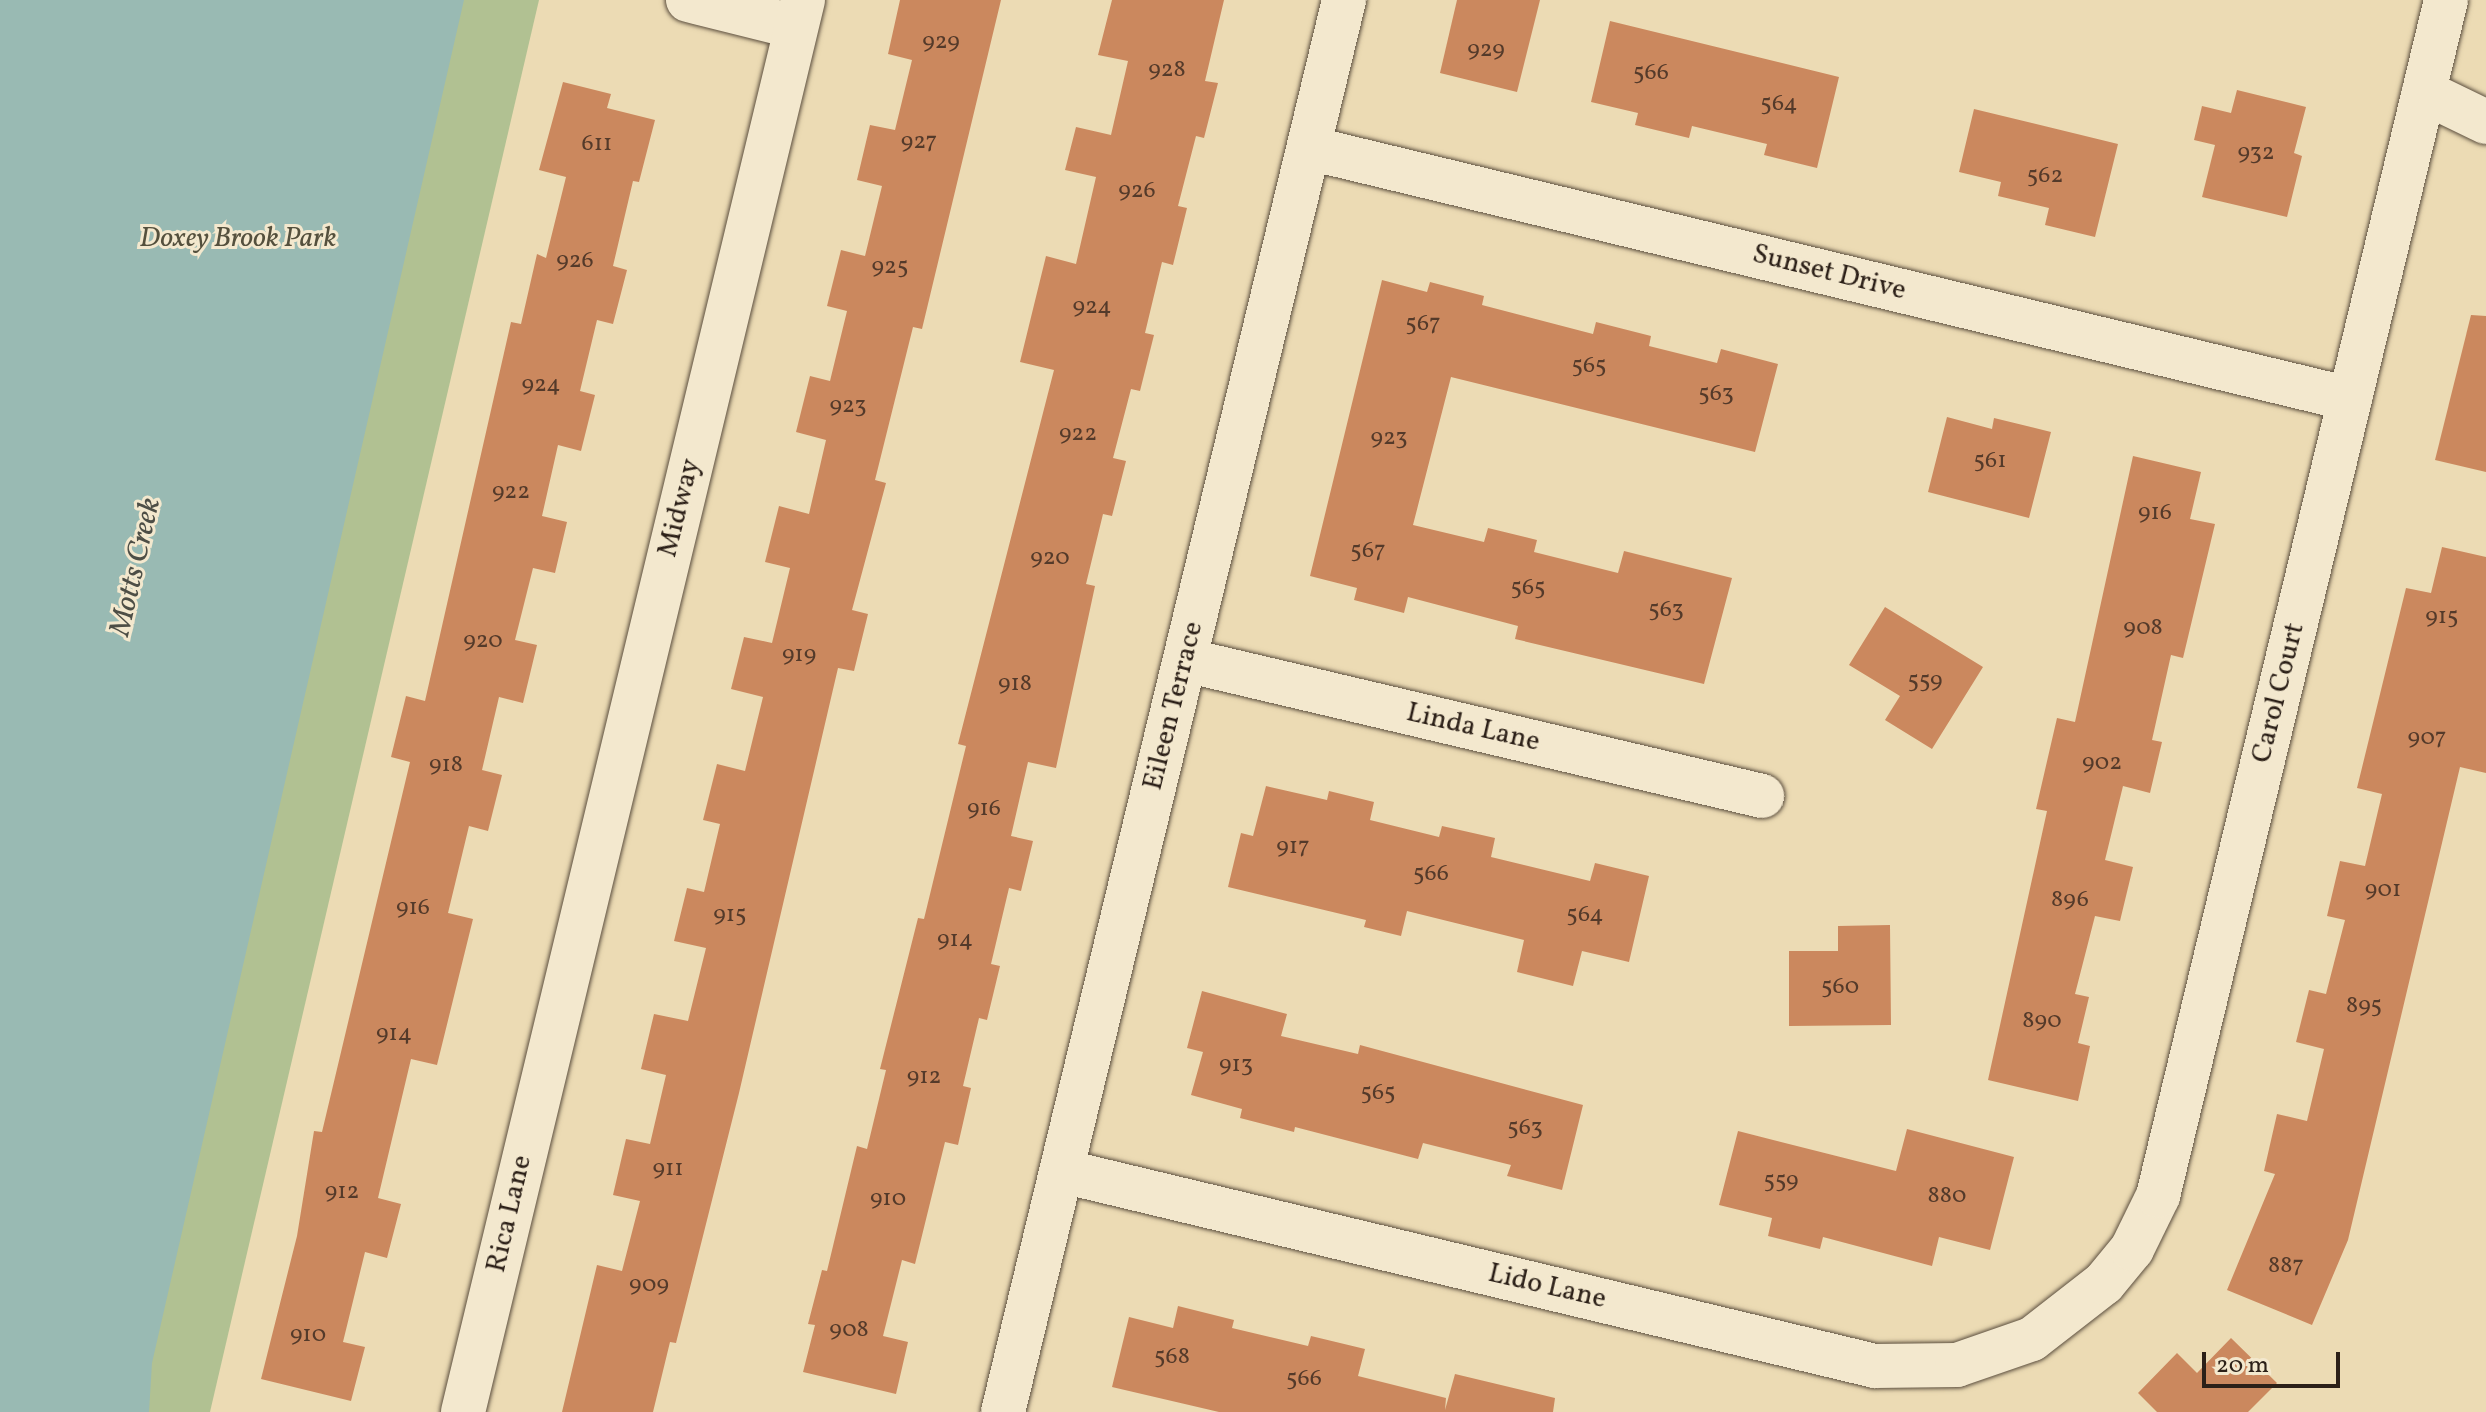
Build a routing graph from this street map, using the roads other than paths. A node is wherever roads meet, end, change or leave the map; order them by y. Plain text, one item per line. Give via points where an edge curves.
1 (688, 0) edge
2 (1344, 0) edge
3 (2446, 0) edge
4 (800, 14) edge
5 (2424, 92) junction
6 (2486, 122) edge
7 (1309, 148) junction
8 (2350, 399) junction
9 (1185, 660) junction
10 (1762, 796) dead end
11 (557, 1017) joint
12 (1062, 1171) junction
13 (2032, 1339) joint
14 (463, 1412) edge
15 (1003, 1412) edge

1 - 4 street
2 - 7 street, Eileen Terrace
3 - 5 street, Carol Court
4 - 11 street, Midway
5 - 6 street
5 - 8 street, Carol Court
7 - 8 street, Sunset Drive
7 - 9 street, Eileen Terrace
8 - 13 street, Carol Court via 2158,1196 2132,1249 2104,1283
9 - 10 street, Linda Lane
9 - 12 street, Eileen Terrace
11 - 14 street, Rica Lane
12 - 13 street, Lido Lane via 1875,1366 1957,1365
12 - 15 street, Eileen Terrace

